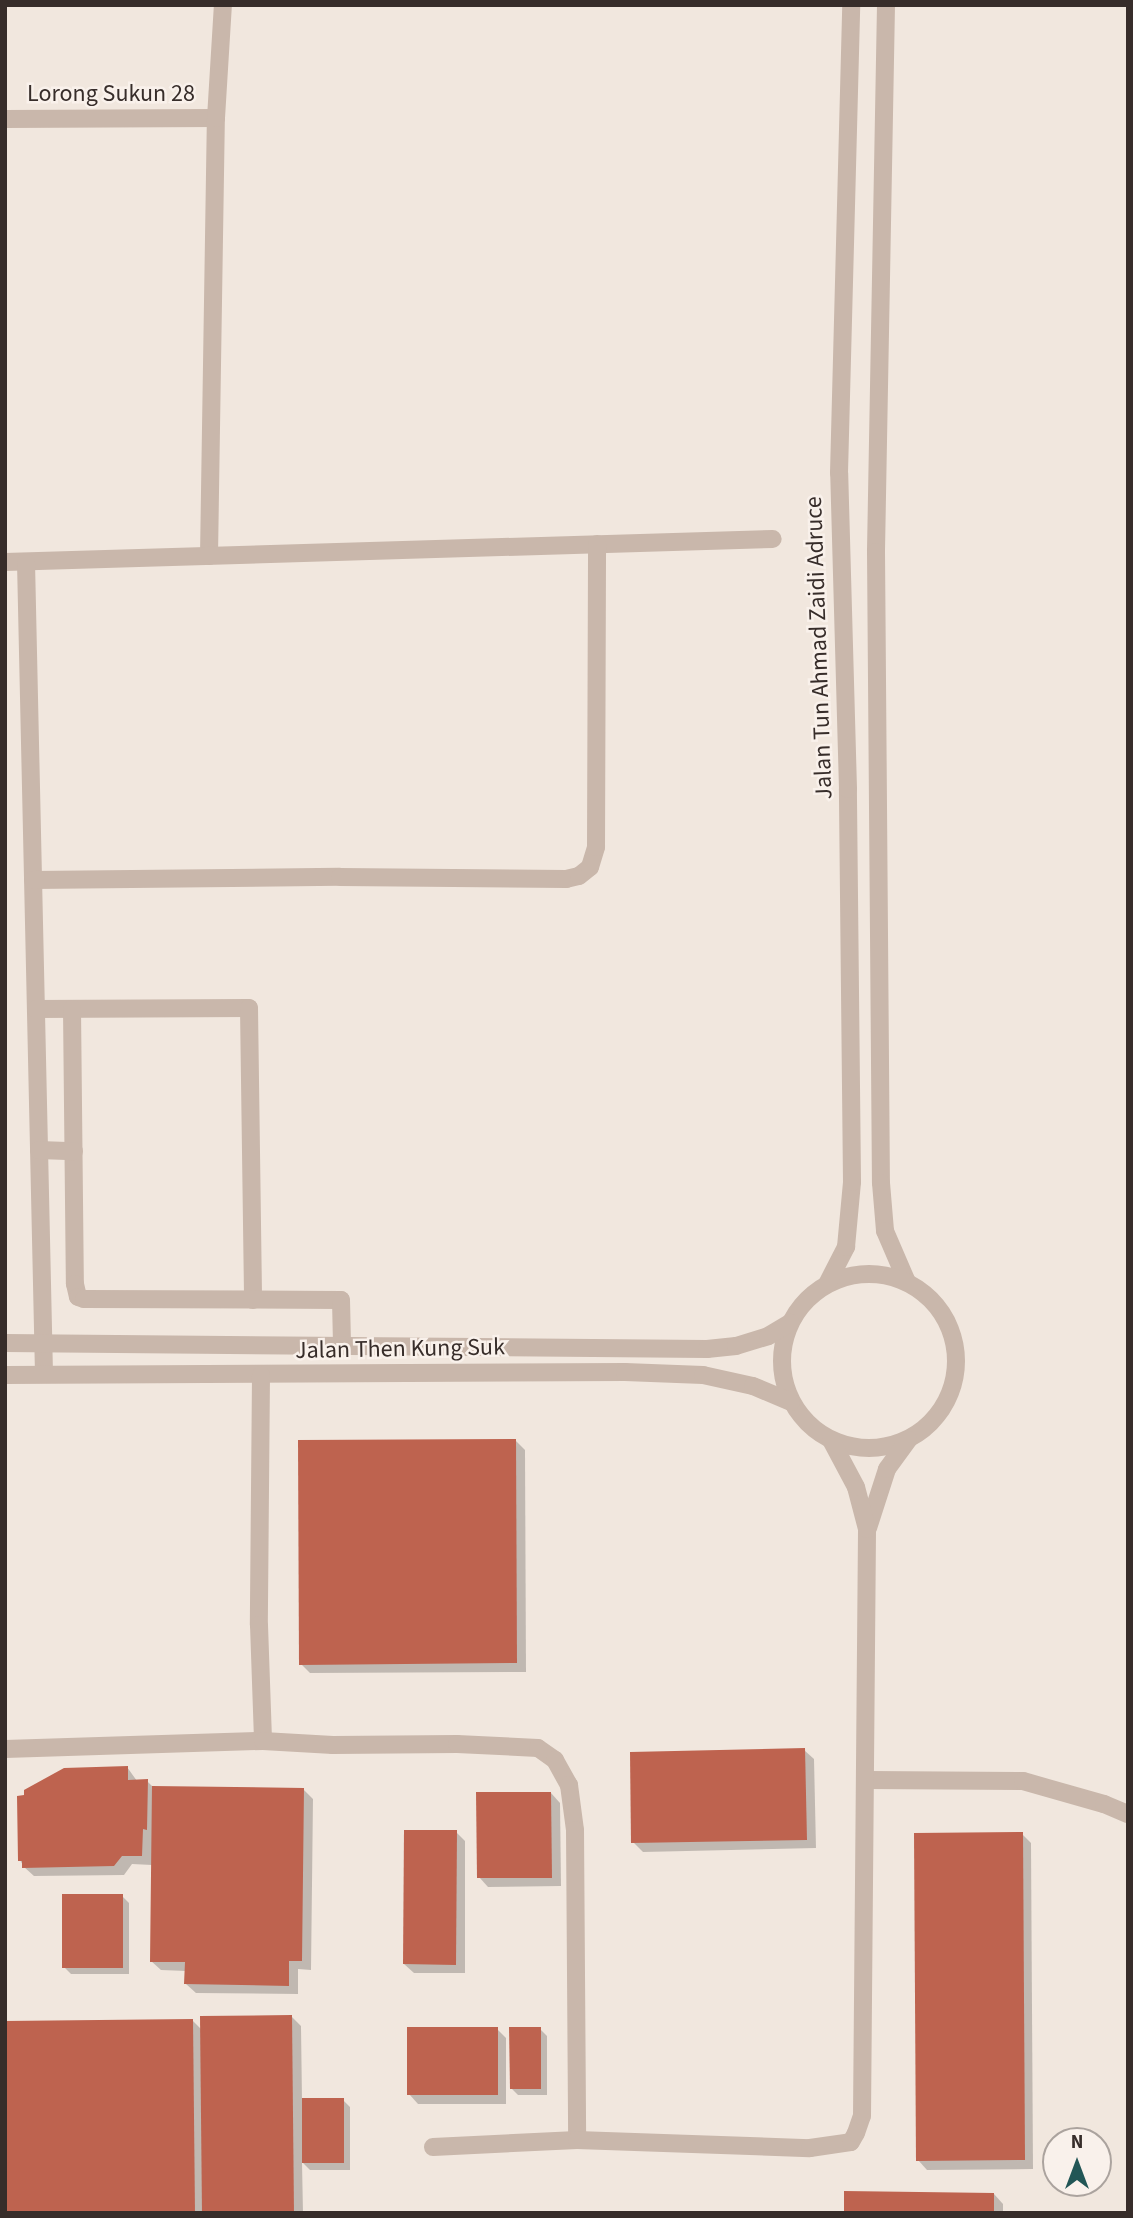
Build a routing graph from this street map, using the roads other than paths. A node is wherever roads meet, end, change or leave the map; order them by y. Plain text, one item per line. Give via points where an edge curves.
1 (223, 5) edge
2 (851, 5) edge
3 (886, 5) edge
4 (216, 118) junction
5 (5, 119) edge
6 (773, 539) dead end
7 (597, 544) junction
8 (209, 556) junction
9 (5, 562) edge
10 (26, 562) junction
11 (33, 880) junction
12 (36, 1009) junction
13 (72, 1009) junction
14 (39, 1150) junction
15 (74, 1151) junction
16 (907, 1282) junction
17 (827, 1284) junction
18 (253, 1300) junction
19 (790, 1323) junction
20 (5, 1343) edge
21 (43, 1343) junction
22 (342, 1345) junction
23 (44, 1374) junction
24 (5, 1375) edge
25 (261, 1375) junction
26 (791, 1402) junction
27 (911, 1438) junction
28 (831, 1440) junction
29 (867, 1530) junction
30 (263, 1741) junction
31 (5, 1749) edge
32 (868, 1780) junction
33 (1128, 1814) edge
34 (577, 2140) junction
35 (433, 2147) dead end

1 - 4 street
2 - 17 street, Jalan Tun Ahmad Zaidi Adruce via 839,473 852,1182 846,1247
3 - 16 street via 876,552 881,1183 885,1231
4 - 5 street, Lorong Sukun 28
4 - 8 street
6 - 7 street
7 - 8 street
7 - 11 street via 596,847 590,867 579,876
8 - 10 street
9 - 10 street
10 - 11 street
11 - 12 street
12 - 13 street
12 - 14 street
13 - 15 street
13 - 18 street via 249,1008
14 - 15 street
14 - 21 street
15 - 18 street via 78,1297
16 - 17 street via 880,1274 853,1275
16 - 27 street via 943,1313 957,1359 945,1405
17 - 19 street via 805,1300
18 - 22 street via 341,1300
19 - 22 street, Jalan Then Kung Suk via 768,1336 707,1349
19 - 26 street via 781,1363
20 - 21 street, Jalan Then Kung Suk
21 - 22 street, Jalan Then Kung Suk
21 - 23 street
23 - 24 street, Jalan Then Kung Suk
23 - 25 street, Jalan Then Kung Suk
25 - 26 street, Jalan Then Kung Suk via 703,1375 753,1386
25 - 30 street
26 - 28 street via 808,1424
27 - 28 street via 885,1447 857,1448
27 - 29 street via 887,1469
28 - 29 street via 856,1487
29 - 32 street
30 - 31 street
30 - 34 street via 517,1746 538,1748 555,1760 569,1785 575,1830
32 - 33 street via 1023,1781
32 - 34 street via 862,2116 851,2142 810,2148
34 - 35 street

